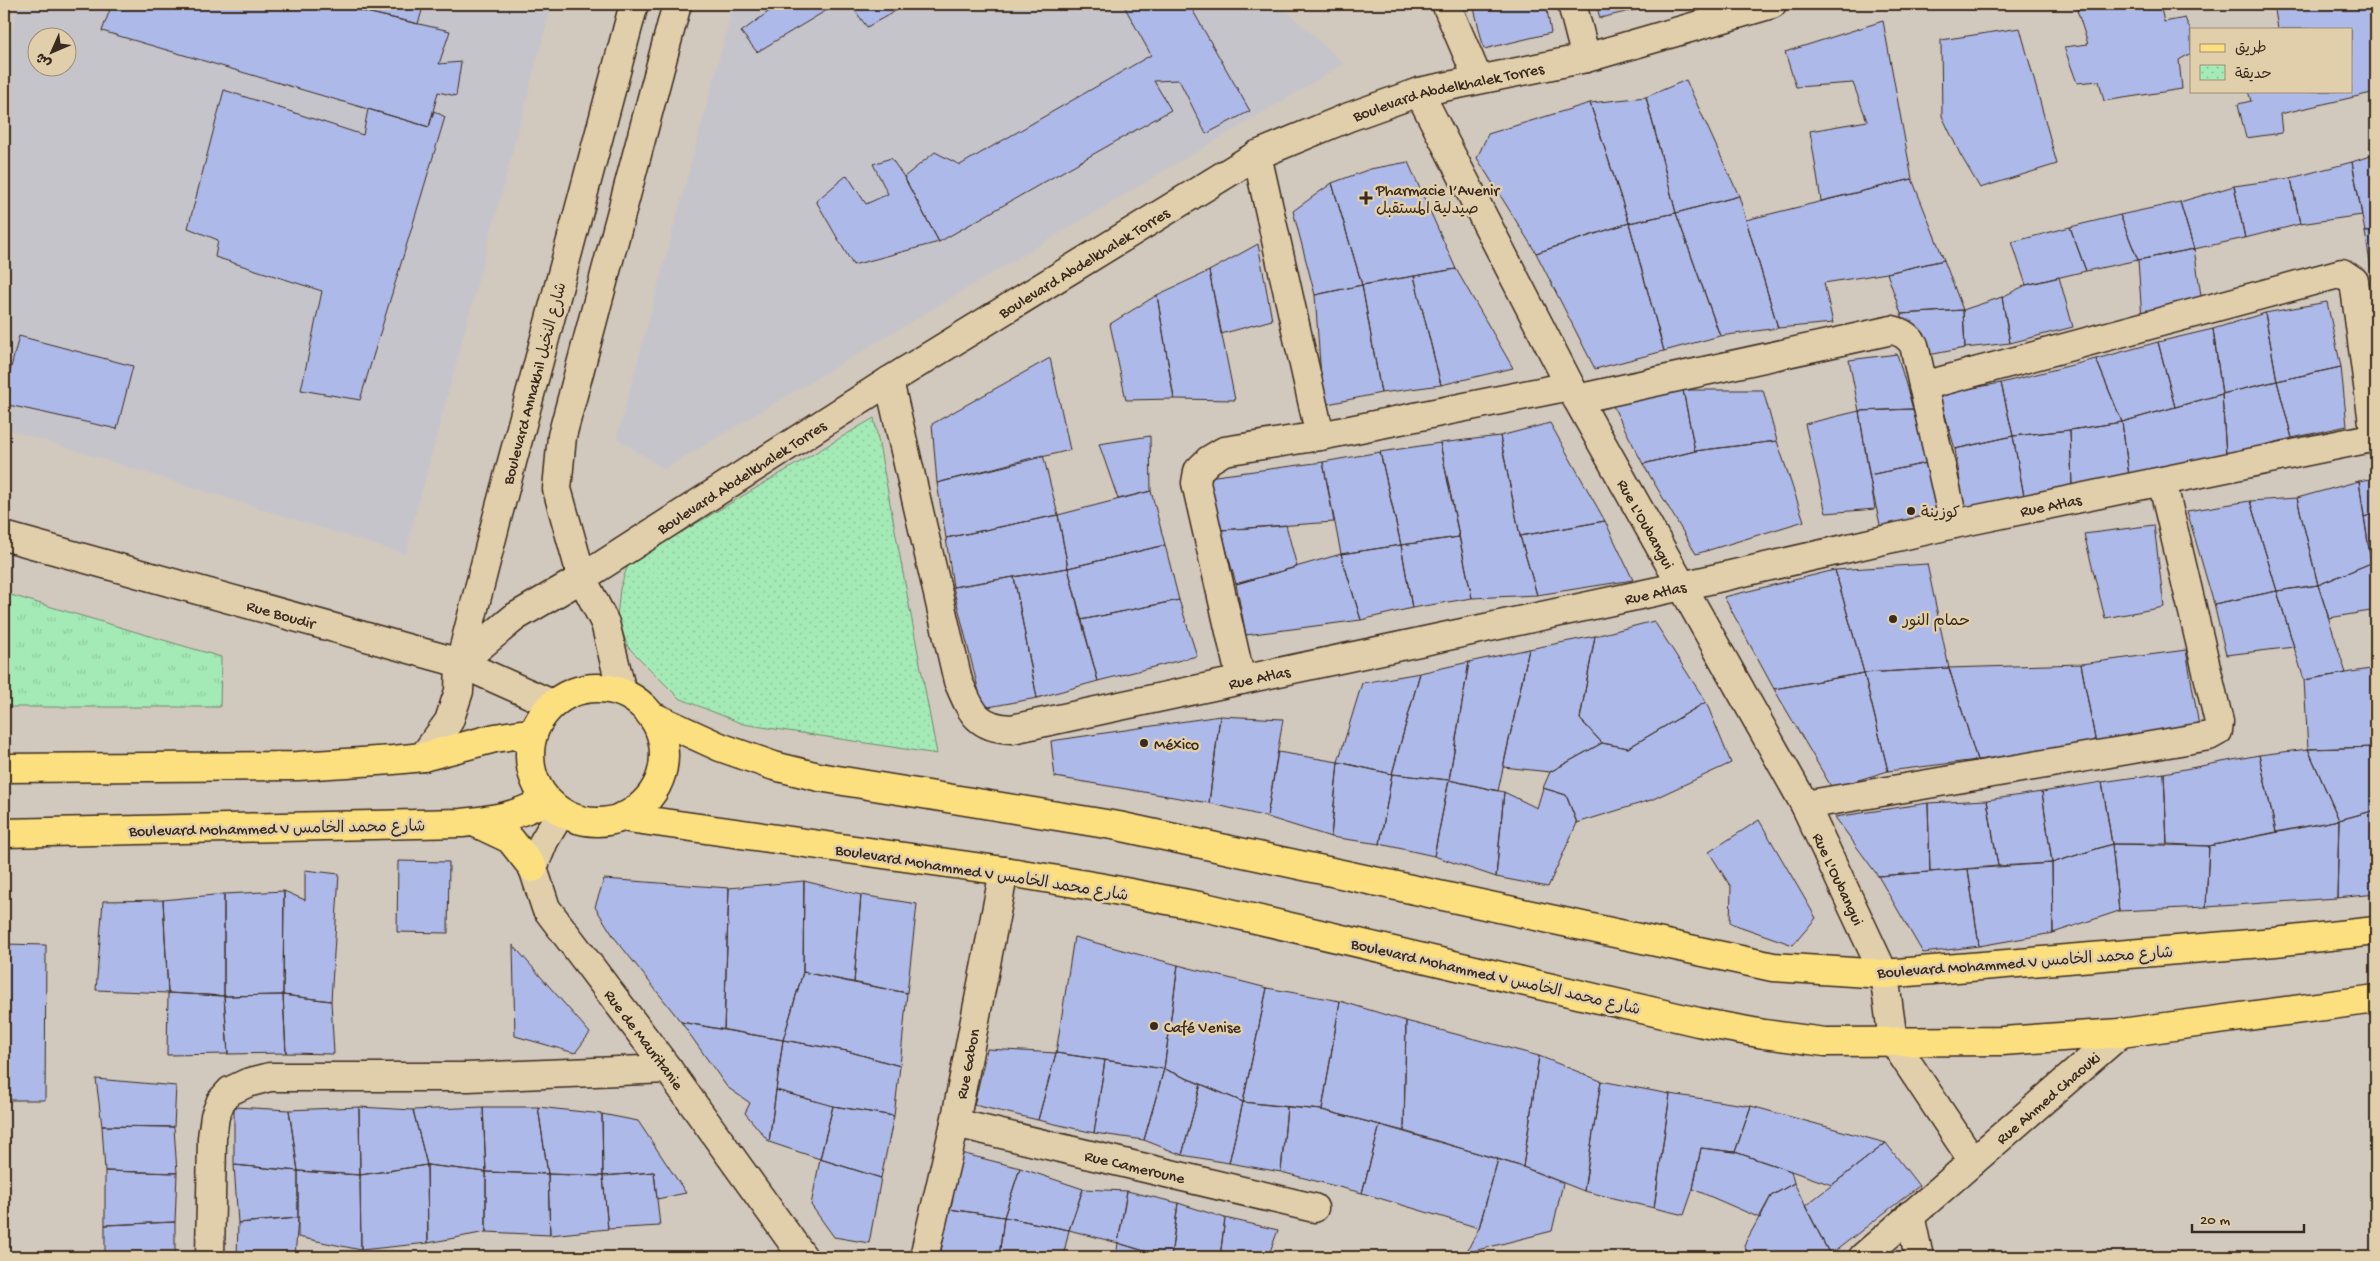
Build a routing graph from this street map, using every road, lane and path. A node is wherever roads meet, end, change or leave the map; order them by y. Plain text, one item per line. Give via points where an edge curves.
1 (634, 4) edge
2 (677, 4) edge
3 (1446, 4) edge
4 (1572, 4) edge
5 (1772, 4) edge
6 (1586, 58) junction
7 (1478, 79) junction
8 (1419, 92) junction
9 (1257, 154) junction
10 (889, 381) junction
11 (1923, 386) junction
12 (1574, 392) junction
13 (1320, 436) junction
14 (2376, 438) edge
15 (2162, 481) junction
16 (1954, 524) junction
17 (4, 536) edge
18 (582, 578) junction
19 (1682, 586) junction
20 (460, 663) junction
21 (1242, 680) junction
22 (622, 692) junction
23 (552, 704) junction
24 (652, 716) junction
25 (534, 732) junction
26 (423, 756) junction
27 (4, 768) edge
28 (1805, 805) junction
29 (554, 806) junction
30 (622, 818) junction
31 (473, 822) junction
32 (4, 833) edge
33 (533, 868) junction
34 (1004, 871) junction
35 (2376, 931) edge
36 (1884, 974) junction
37 (2376, 999) edge
38 (2121, 1033) junction
39 (1893, 1041) junction
40 (668, 1069) junction
41 (955, 1123) junction
42 (1973, 1161) junction
43 (1314, 1208) dead end
44 (1910, 1215) junction
45 (210, 1257) edge
46 (802, 1257) edge
47 (924, 1257) edge
48 (1862, 1257) edge
49 (1919, 1257) edge

1 - 20 street, Boulevard Annakhil شارع النخيل
2 - 18 street via 562,436 557,489
3 - 7 street
4 - 6 street
5 - 6 street, Boulevard Abdelkhalek Torres
6 - 7 street, Boulevard Abdelkhalek Torres
7 - 8 street, Boulevard Abdelkhalek Torres
8 - 9 street, Boulevard Abdelkhalek Torres
8 - 12 street, Rue L'Oubangui
9 - 10 street, Boulevard Abdelkhalek Torres
9 - 13 street
10 - 18 street, Boulevard Abdelkhalek Torres
10 - 21 street, Rue Atlas via 958,681 978,718 993,729 1012,729
11 - 12 street via 1914,345 1904,334 1892,330
11 - 14 street via 2342,273 2354,281
11 - 16 street
12 - 13 street
12 - 19 street, Rue L'Oubangui
13 - 21 street via 1224,451 1198,471 1196,483
14 - 15 street, Rue Atlas
15 - 16 street, Rue Atlas
15 - 28 street via 2219,722 2218,731 2209,736
16 - 19 street, Rue Atlas
17 - 20 street, Rue Boudir
18 - 20 street, Boulevard Abdelkhalek Torres via 514,617
18 - 22 street via 605,623
19 - 21 street, Rue Atlas
19 - 28 street, Rue L'Oubangui
20 - 23 street, Rue Boudir
20 - 26 street, Boulevard Annakhil شارع النخيل via 459,690 449,721
22 - 23 main road via 584,689 567,694
22 - 24 main road via 639,702
23 - 25 main road
24 - 30 main road via 662,734 662,774 653,793 639,808
24 - 36 main road, Boulevard Mohammed V شارع محمد الخامس via 720,747 774,766 819,777 1118,826 1773,967
25 - 26 main road
25 - 29 main road via 530,762 538,788
26 - 27 main road via 298,766
28 - 36 street, Rue L'Oubangui
29 - 30 main road via 581,820 602,822
29 - 31 main road, Boulevard Mohammed V شارع محمد الخامس
29 - 33 street
30 - 34 main road, Boulevard Mohammed V شارع محمد الخامس
31 - 32 main road, Boulevard Mohammed V شارع محمد الخامس
31 - 33 main road via 510,839
33 - 40 street, Rue de Mauritanie via 546,908
34 - 39 main road, Boulevard Mohammed V شارع محمد الخامس via 1204,907 1698,1022 1825,1042
34 - 41 street, Rue Gabon
35 - 36 main road, Boulevard Mohammed V شارع محمد الخامس
36 - 39 street, Rue L'Oubangui
37 - 38 main road, Boulevard Mohammed V شارع محمد الخامس
38 - 39 main road, Boulevard Mohammed V شارع محمد الخامس via 2002,1041
38 - 42 street, Rue Ahmed Chaouki
39 - 42 street
40 - 45 street via 468,1077 270,1077 247,1083 230,1091 221,1101 215,1116
40 - 46 street, Rue de Mauritanie
41 - 43 street, Rue Cameroune
41 - 47 street, Rue Gabon
42 - 44 street, Rue Ahmed Chaouki
44 - 48 street, Rue Ahmed Chaouki
44 - 49 street

